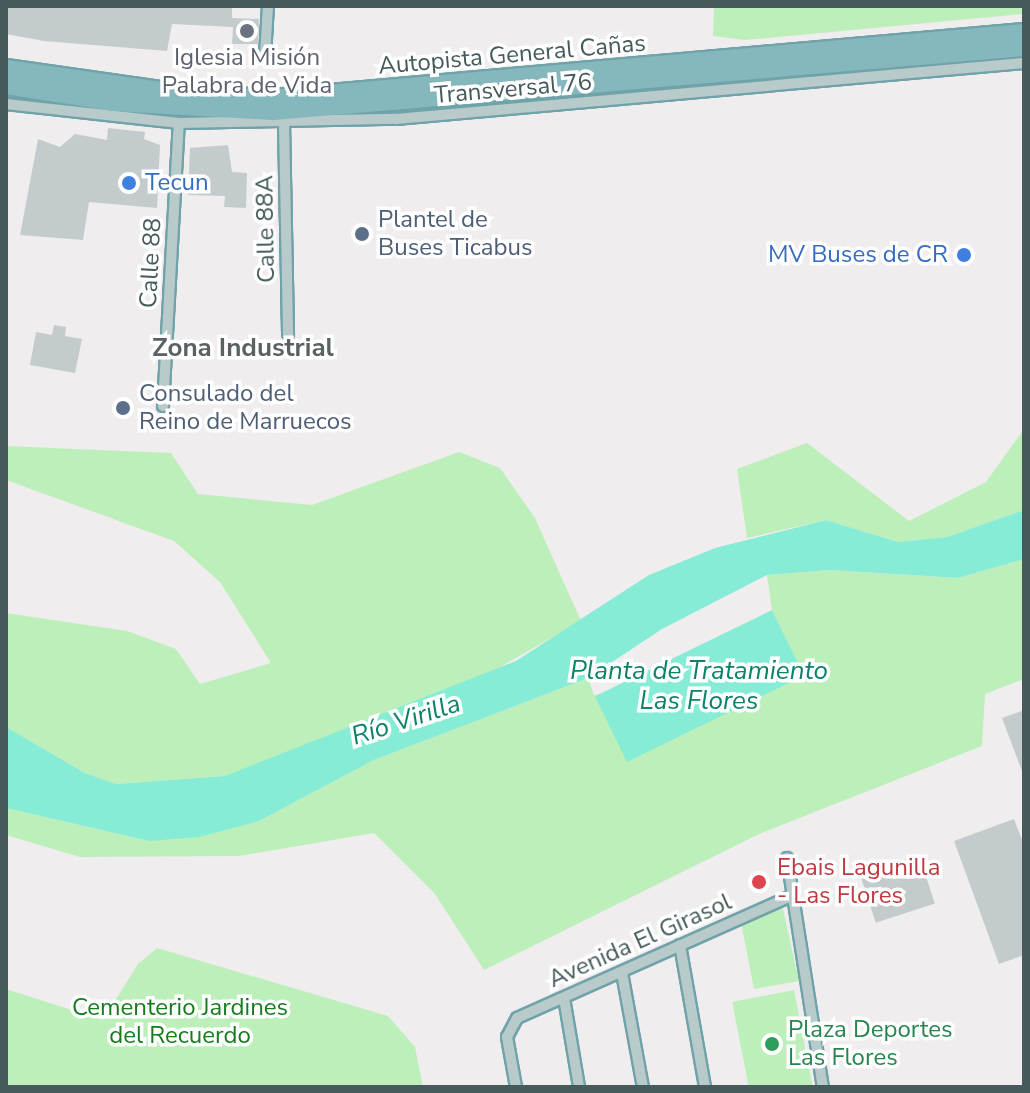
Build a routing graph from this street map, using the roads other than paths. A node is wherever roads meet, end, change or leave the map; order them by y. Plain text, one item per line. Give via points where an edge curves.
1 (268, 6) edge
2 (1024, 33) edge
3 (1024, 47) edge
4 (265, 56) dead end
5 (1024, 63) edge
6 (6, 69) edge
7 (6, 85) edge
8 (6, 104) edge
9 (179, 123) junction
10 (284, 123) junction
11 (288, 334) dead end
12 (163, 406) dead end
13 (787, 858) dead end
14 (791, 896) junction
15 (680, 945) junction
16 (622, 973) junction
17 (564, 998) junction
18 (516, 1087) edge
19 (579, 1087) edge
20 (643, 1087) edge
21 (705, 1087) edge
22 (823, 1087) edge

1 - 4 street
2 - 6 highway, Autopista General Cañas via 273,99 188,95
3 - 7 highway, Autopista General Cañas via 273,111 113,102
5 - 10 street, Transversal 76 via 396,119
8 - 9 street, Transversal 76
9 - 10 street, Transversal 76
9 - 12 street, Calle 88
10 - 11 street, Calle 88A
13 - 14 street
14 - 15 street, Avenida El Girasol
14 - 22 street
15 - 16 street, Avenida El Girasol
15 - 21 street
16 - 17 street, Avenida El Girasol
16 - 20 street
17 - 18 street, Avenida El Girasol via 508,1027
17 - 19 street

